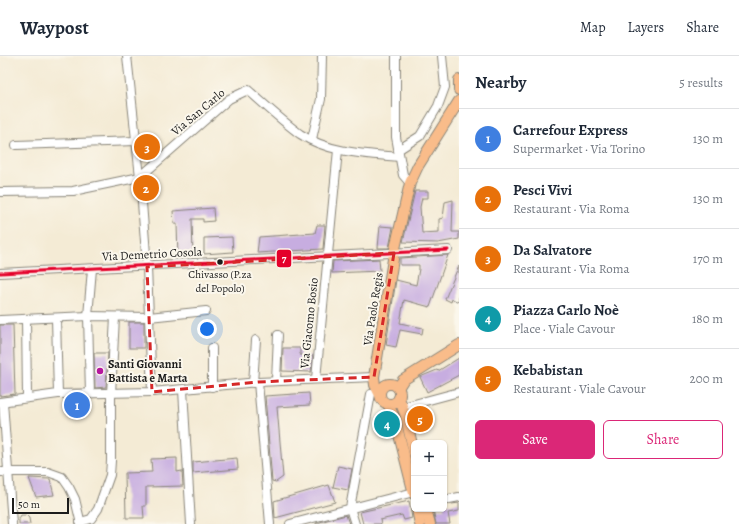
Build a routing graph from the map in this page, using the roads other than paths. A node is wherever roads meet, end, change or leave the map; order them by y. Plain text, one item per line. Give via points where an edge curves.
1 (127, 56) edge
2 (322, 56) edge
3 (396, 56) edge
4 (442, 56) edge
5 (459, 80) edge
6 (459, 90) edge
7 (459, 102) edge
8 (312, 140) junction
9 (136, 141) junction
10 (16, 145) dead end
11 (338, 150) junction
12 (398, 154) junction
13 (140, 176) junction
14 (410, 183) junction
15 (0, 192) edge
16 (448, 250) dead end
17 (394, 253) junction
18 (328, 257) junction
19 (147, 267) junction
20 (92, 269) junction
21 (0, 273) edge
22 (206, 311) dead end
23 (88, 316) junction
24 (114, 316) junction
25 (149, 317) junction
26 (56, 318) junction
27 (26, 319) junction
28 (0, 320) edge
29 (278, 335) dead end
30 (256, 340) dead end
31 (459, 345) edge
32 (212, 348) dead end
33 (375, 373) junction
34 (316, 380) junction
35 (276, 381) junction
36 (256, 382) junction
37 (212, 387) junction
38 (183, 390) junction
39 (152, 392) junction
40 (459, 392) edge
41 (375, 393) junction
42 (58, 394) junction
43 (90, 394) junction
44 (111, 394) junction
45 (398, 394) junction
46 (27, 397) junction
47 (2, 402) edge
48 (388, 404) junction
49 (411, 442) edge
50 (4, 472) edge
51 (411, 481) edge
52 (411, 494) edge
53 (459, 497) edge
54 (447, 499) edge
55 (350, 508) junction
56 (418, 512) edge
57 (427, 512) edge
58 (80, 523) edge
59 (12, 524) edge
60 (191, 524) edge
61 (270, 524) edge
62 (290, 524) edge
63 (355, 524) edge
64 (420, 524) edge
65 (430, 524) edge

1 - 9 street
2 - 8 street via 321,99
3 - 12 street
4 - 12 street via 445,87 438,106 420,136
5 - 6 main road
7 - 14 main road, Via Paolo Regis
8 - 11 street, Via San Carlo
8 - 13 street, Via San Carlo via 301,134 248,90 229,99
9 - 10 street
9 - 13 street
11 - 12 street, Via San Carlo
11 - 18 street, Via Giacomo Bosio
12 - 14 street via 403,175
13 - 15 street via 73,191
13 - 19 street
14 - 17 main road, Via Paolo Regis
16 - 17 street, Via Demetrio Cosola
17 - 18 street, Via Demetrio Cosola
17 - 33 main road, Via Paolo Regis
18 - 19 street, Via Demetrio Cosola
18 - 34 street, Via Giacomo Bosio
19 - 20 street, Via Demetrio Cosola
19 - 25 street
20 - 21 street, Via Demetrio Cosola
20 - 23 street
22 - 25 street
23 - 24 street
23 - 26 street
23 - 43 street
24 - 25 street
24 - 44 street
25 - 39 street
26 - 27 street
26 - 42 street
27 - 28 street
27 - 46 street
29 - 35 street
30 - 36 street
31 - 45 main road via 403,380
32 - 37 street
33 - 34 street
33 - 41 main road
33 - 45 main road
34 - 35 street
35 - 36 street
36 - 37 street
36 - 61 street
37 - 38 street
38 - 39 street
38 - 60 street
39 - 44 street
40 - 45 street
41 - 45 main road via 384,385
41 - 48 main road
41 - 55 street
42 - 43 street
42 - 46 street
43 - 44 street
44 - 58 street via 110,475 98,509 91,519
45 - 48 main road via 394,403
45 - 49 main road
46 - 47 street
47 - 50 street
48 - 51 main road via 395,419
50 - 58 street via 48,472 62,477 75,499
50 - 59 street
52 - 55 street
53 - 54 street
55 - 62 street
55 - 63 street
56 - 64 main road
57 - 65 main road

